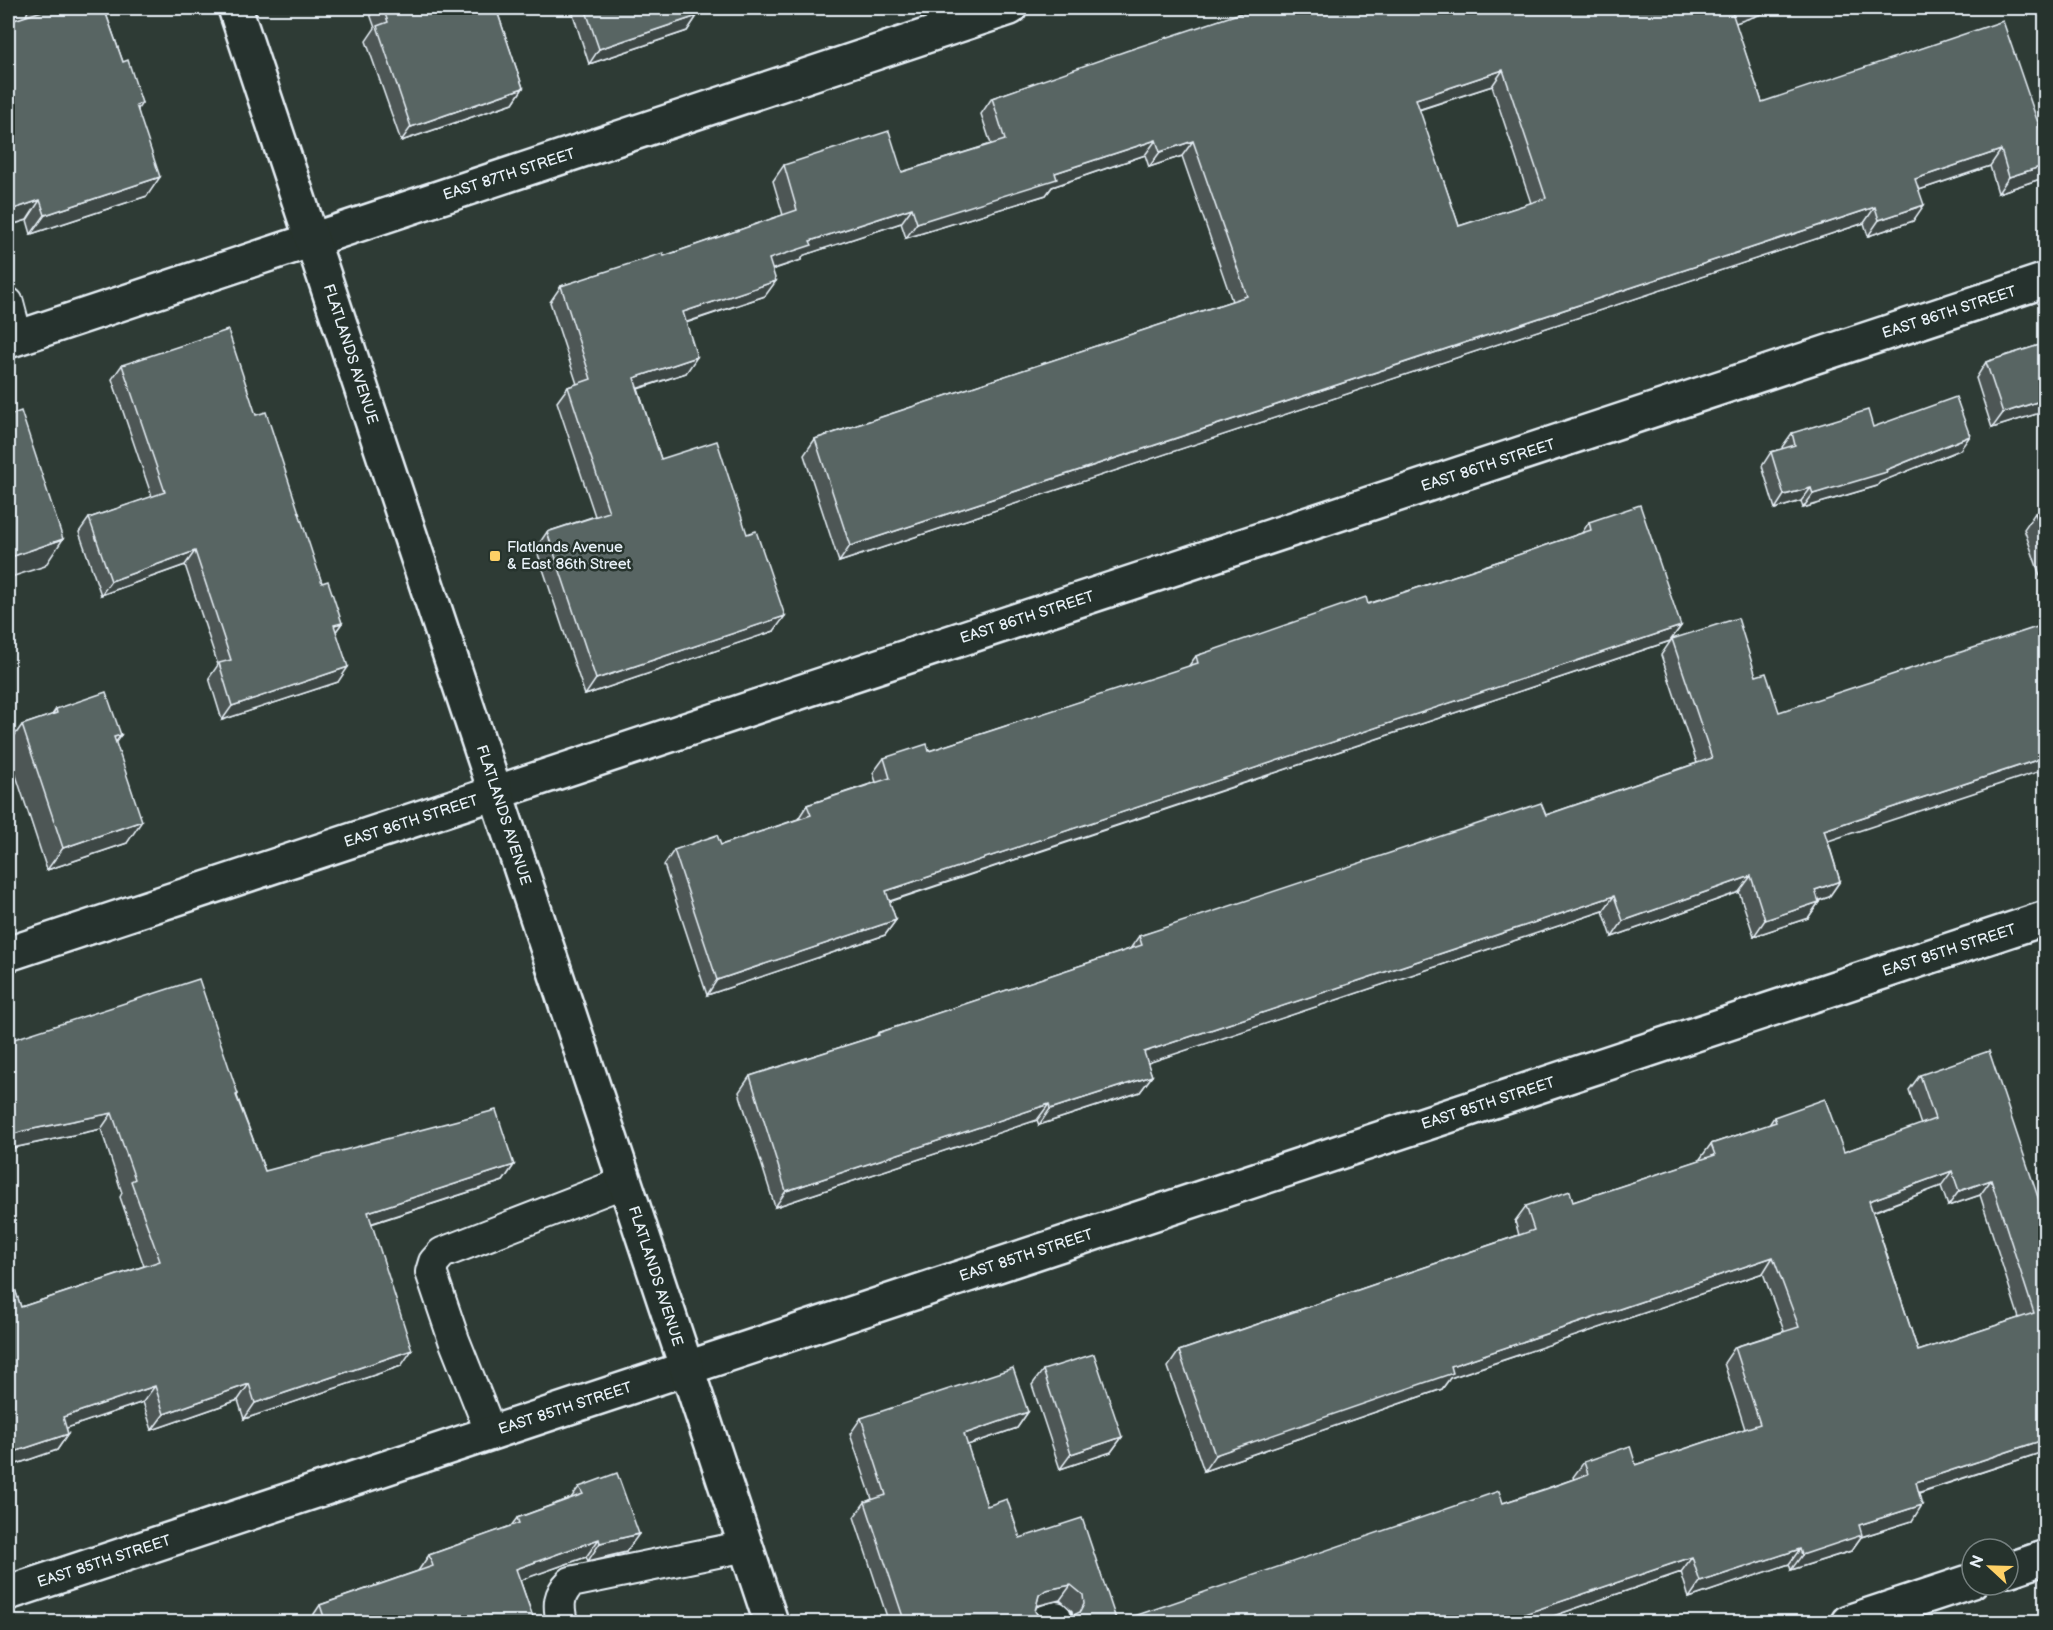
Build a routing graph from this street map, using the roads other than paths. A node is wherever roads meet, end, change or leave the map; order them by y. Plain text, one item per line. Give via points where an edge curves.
1 (13, 8) edge
2 (236, 8) edge
3 (1010, 8) edge
4 (8, 9) edge
5 (313, 239) junction
6 (2046, 280) edge
7 (8, 303) edge
8 (12, 339) edge
9 (496, 792) junction
10 (2046, 918) edge
11 (8, 954) edge
12 (625, 1182) junction
13 (687, 1368) junction
14 (491, 1433) junction
15 (746, 1546) junction
16 (2046, 1557) edge
17 (2020, 1566) edge
18 (1960, 1585) edge
19 (8, 1593) edge
20 (562, 1623) edge
21 (771, 1623) edge
22 (1848, 1623) edge

1 - 4 lane
2 - 5 street, FLATLANDS AVENUE
3 - 5 street, EAST 87TH STREET
5 - 8 street, EAST 87TH STREET
5 - 9 street, FLATLANDS AVENUE
6 - 9 street, EAST 86TH STREET
7 - 8 lane
9 - 11 street, EAST 86TH STREET
9 - 12 street, FLATLANDS AVENUE
10 - 13 street, EAST 85TH STREET
12 - 13 street, FLATLANDS AVENUE
12 - 14 lane via 442,1253 434,1262 431,1272
13 - 14 street, EAST 85TH STREET
13 - 15 street, FLATLANDS AVENUE
14 - 19 street, EAST 85TH STREET
15 - 20 lane via 571,1582 558,1600
15 - 21 street, FLATLANDS AVENUE
16 - 17 street
18 - 22 street

